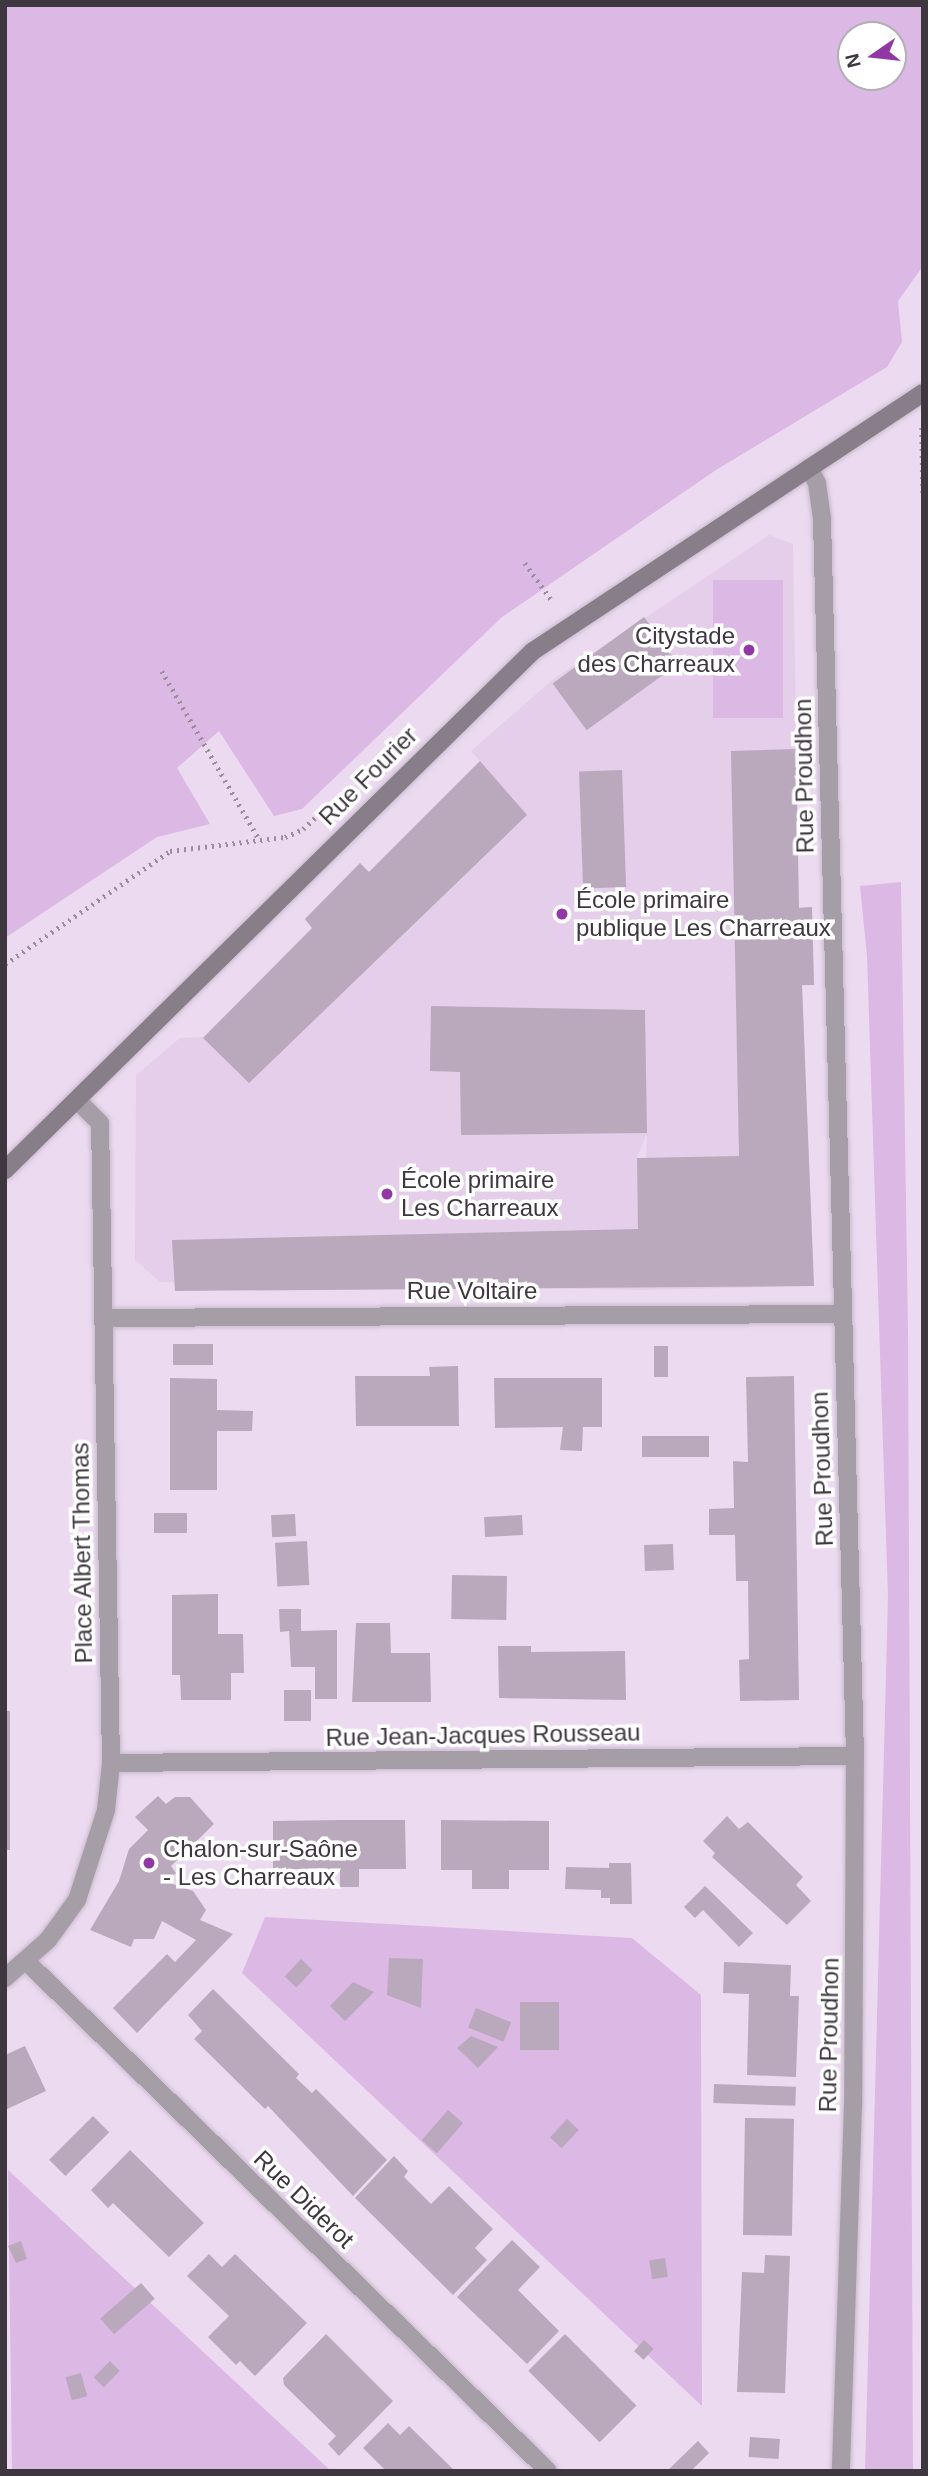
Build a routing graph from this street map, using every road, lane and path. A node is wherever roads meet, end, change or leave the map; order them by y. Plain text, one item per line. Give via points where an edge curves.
1 (923, 393) edge
2 (922, 423) edge
3 (809, 468) junction
4 (923, 494) edge
5 (525, 563) dead end
6 (570, 626) junction
7 (162, 671) dead end
8 (303, 829) dead end
9 (260, 841) junction
10 (5, 964) edge
11 (79, 1102) junction
12 (5, 1170) edge
13 (841, 1314) junction
14 (103, 1318) junction
15 (855, 1756) junction
16 (111, 1763) junction
17 (27, 1962) junction
18 (5, 1978) edge
19 (548, 2471) edge
20 (841, 2471) edge

1 - 3 main road, Rue Fourier
2 - 4 path
3 - 6 main road, Rue Fourier
3 - 13 street, Rue Proudhon via 817,484 822,520
5 - 6 path
6 - 11 main road, Rue Fourier via 533,651 464,714
7 - 9 path
8 - 9 path
9 - 10 path via 170,851
11 - 12 main road, Rue Fourier
11 - 14 street, Place Albert Thomas via 100,1123
13 - 14 street, Rue Voltaire
13 - 15 street, Rue Proudhon
14 - 16 street, Place Albert Thomas
15 - 16 street, Rue Jean-Jacques Rousseau
15 - 20 street, Rue Proudhon via 853,2105
16 - 17 street, Place Albert Thomas via 106,1810 77,1900
17 - 18 street, Place Albert Thomas
17 - 19 street, Rue Diderot

